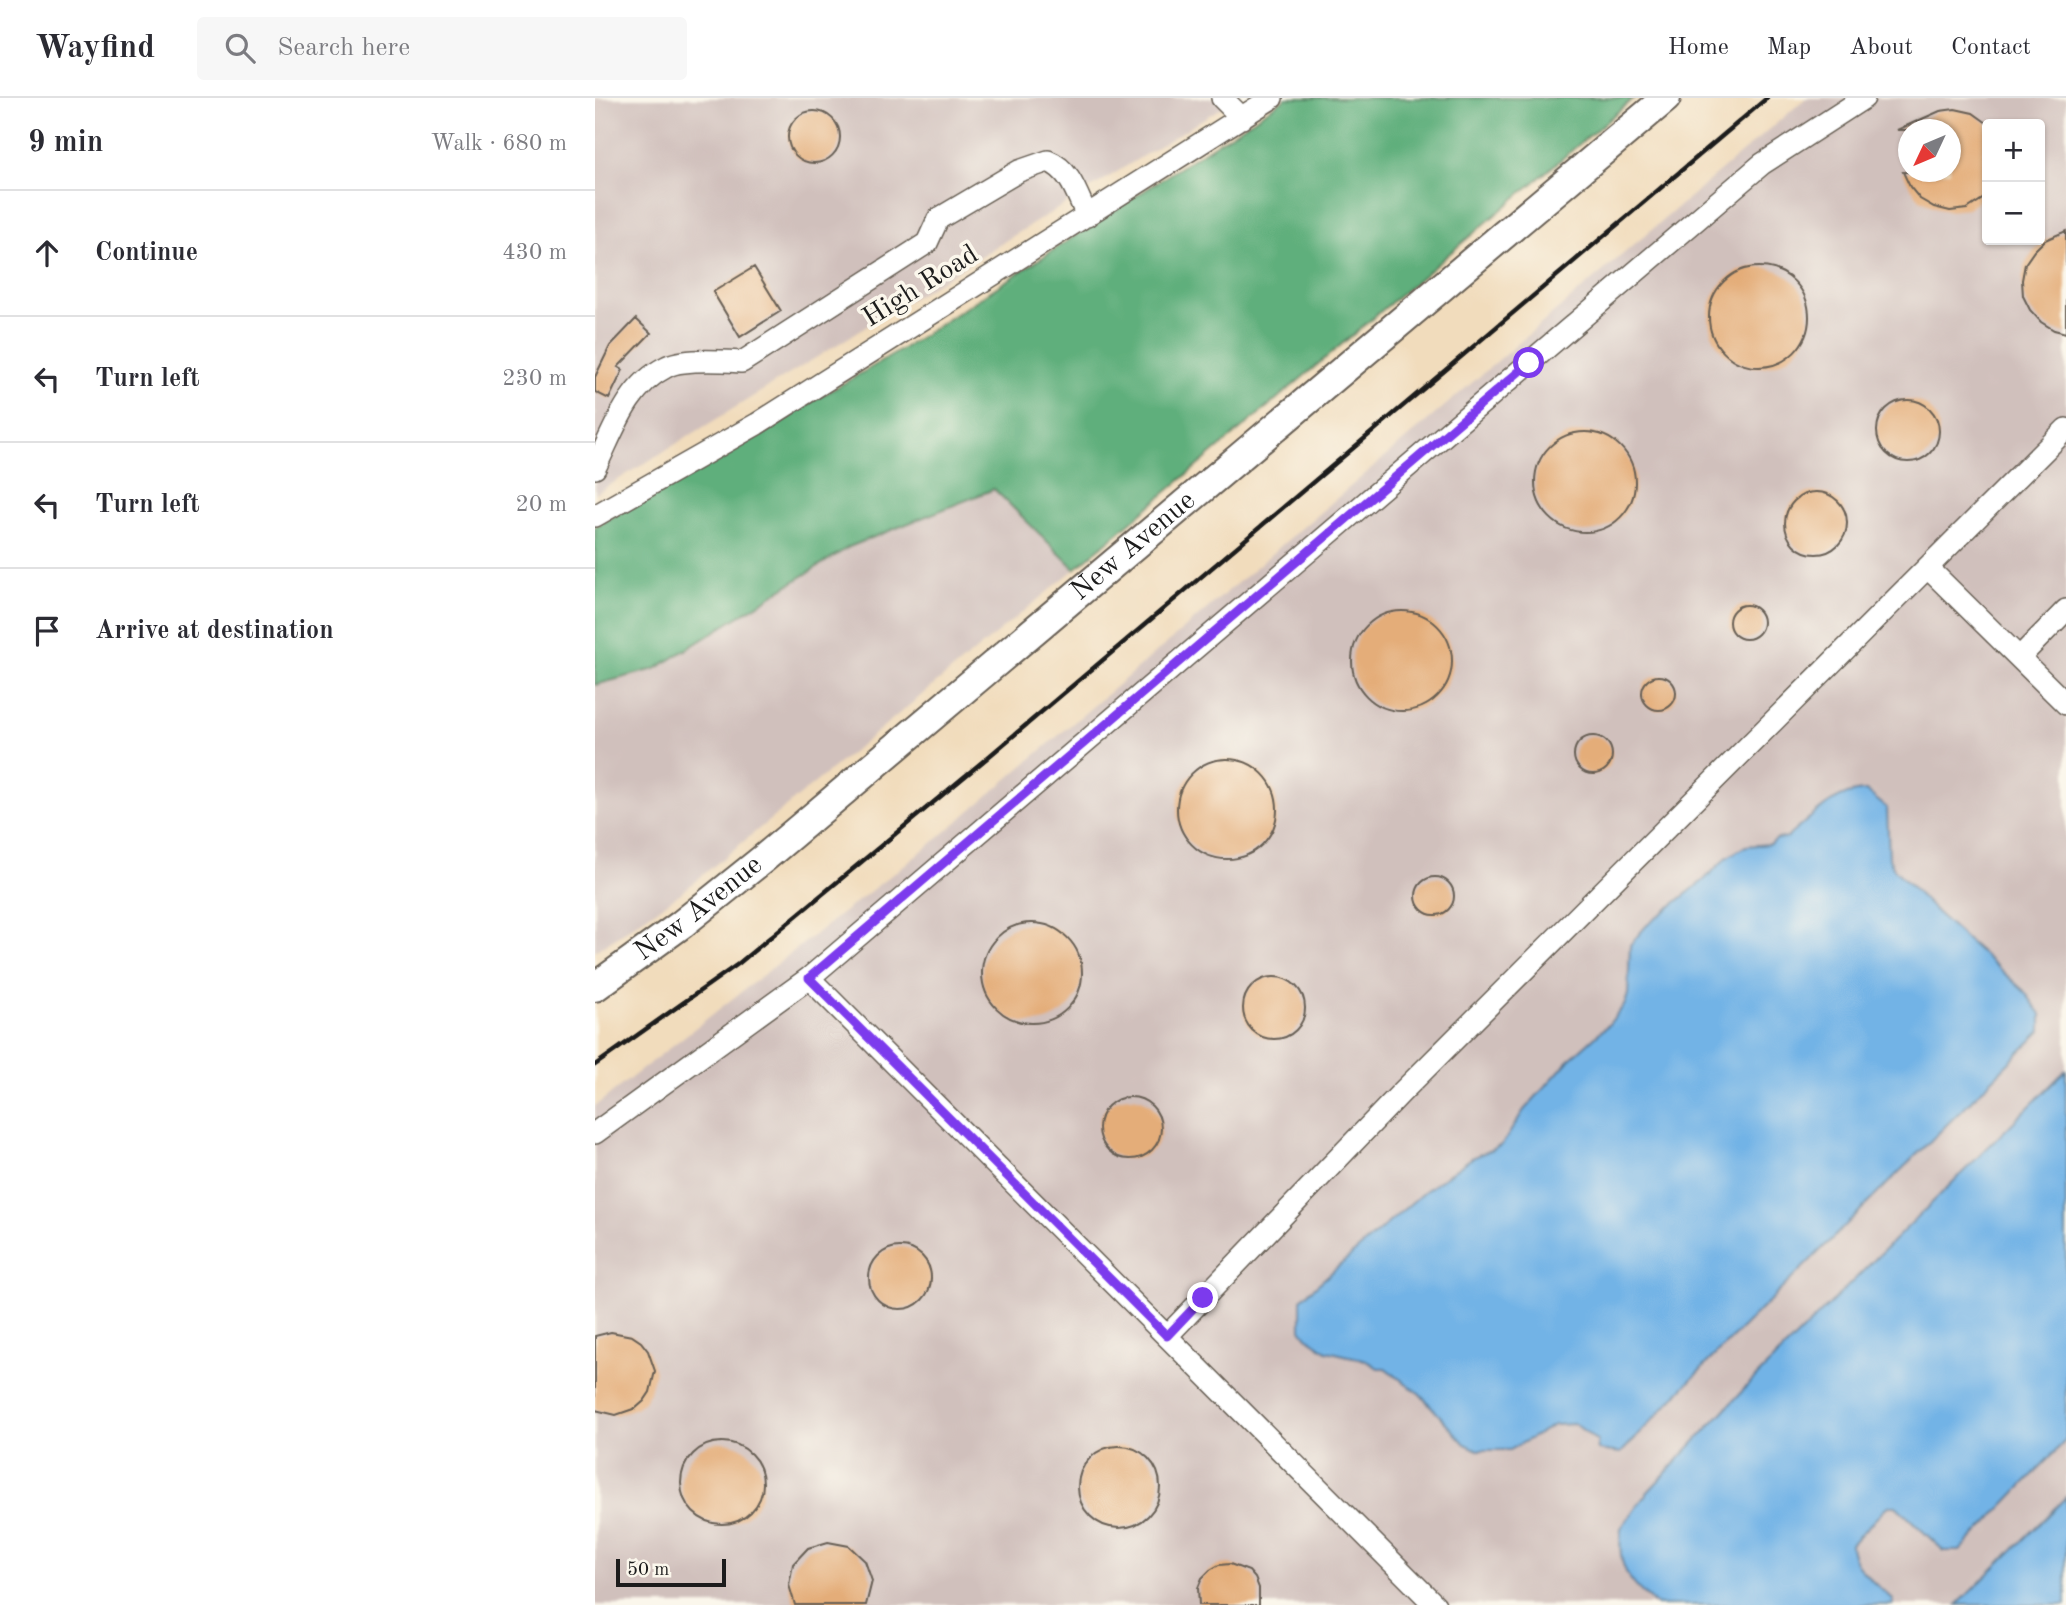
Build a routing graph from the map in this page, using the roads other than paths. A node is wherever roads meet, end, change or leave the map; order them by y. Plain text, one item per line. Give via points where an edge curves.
1 (1222, 98) edge
2 (1272, 98) edge
3 (1666, 98) edge
4 (1864, 98) edge
5 (1242, 118) junction
6 (1087, 216) junction
7 (605, 427) edge
8 (2066, 429) edge
9 (595, 468) edge
10 (595, 516) edge
11 (1928, 568) junction
12 (2066, 610) edge
13 (2020, 657) junction
14 (2066, 704) edge
15 (809, 978) junction
16 (595, 987) edge
17 (595, 1133) edge
18 (1167, 1336) junction
19 (1435, 1605) edge

1 - 5 street
2 - 5 street, High Road
3 - 16 main road, New Avenue via 763,859
4 - 15 street via 1762,164
5 - 6 street, High Road
6 - 7 street via 1058,165 1048,161 1019,171 939,219 927,243 742,362 667,366 636,390
6 - 10 street, High Road via 757,424
7 - 9 street
8 - 11 street
11 - 13 street
11 - 18 street via 1401,1093
12 - 13 street
13 - 14 street
15 - 17 street
15 - 18 street
18 - 19 street

